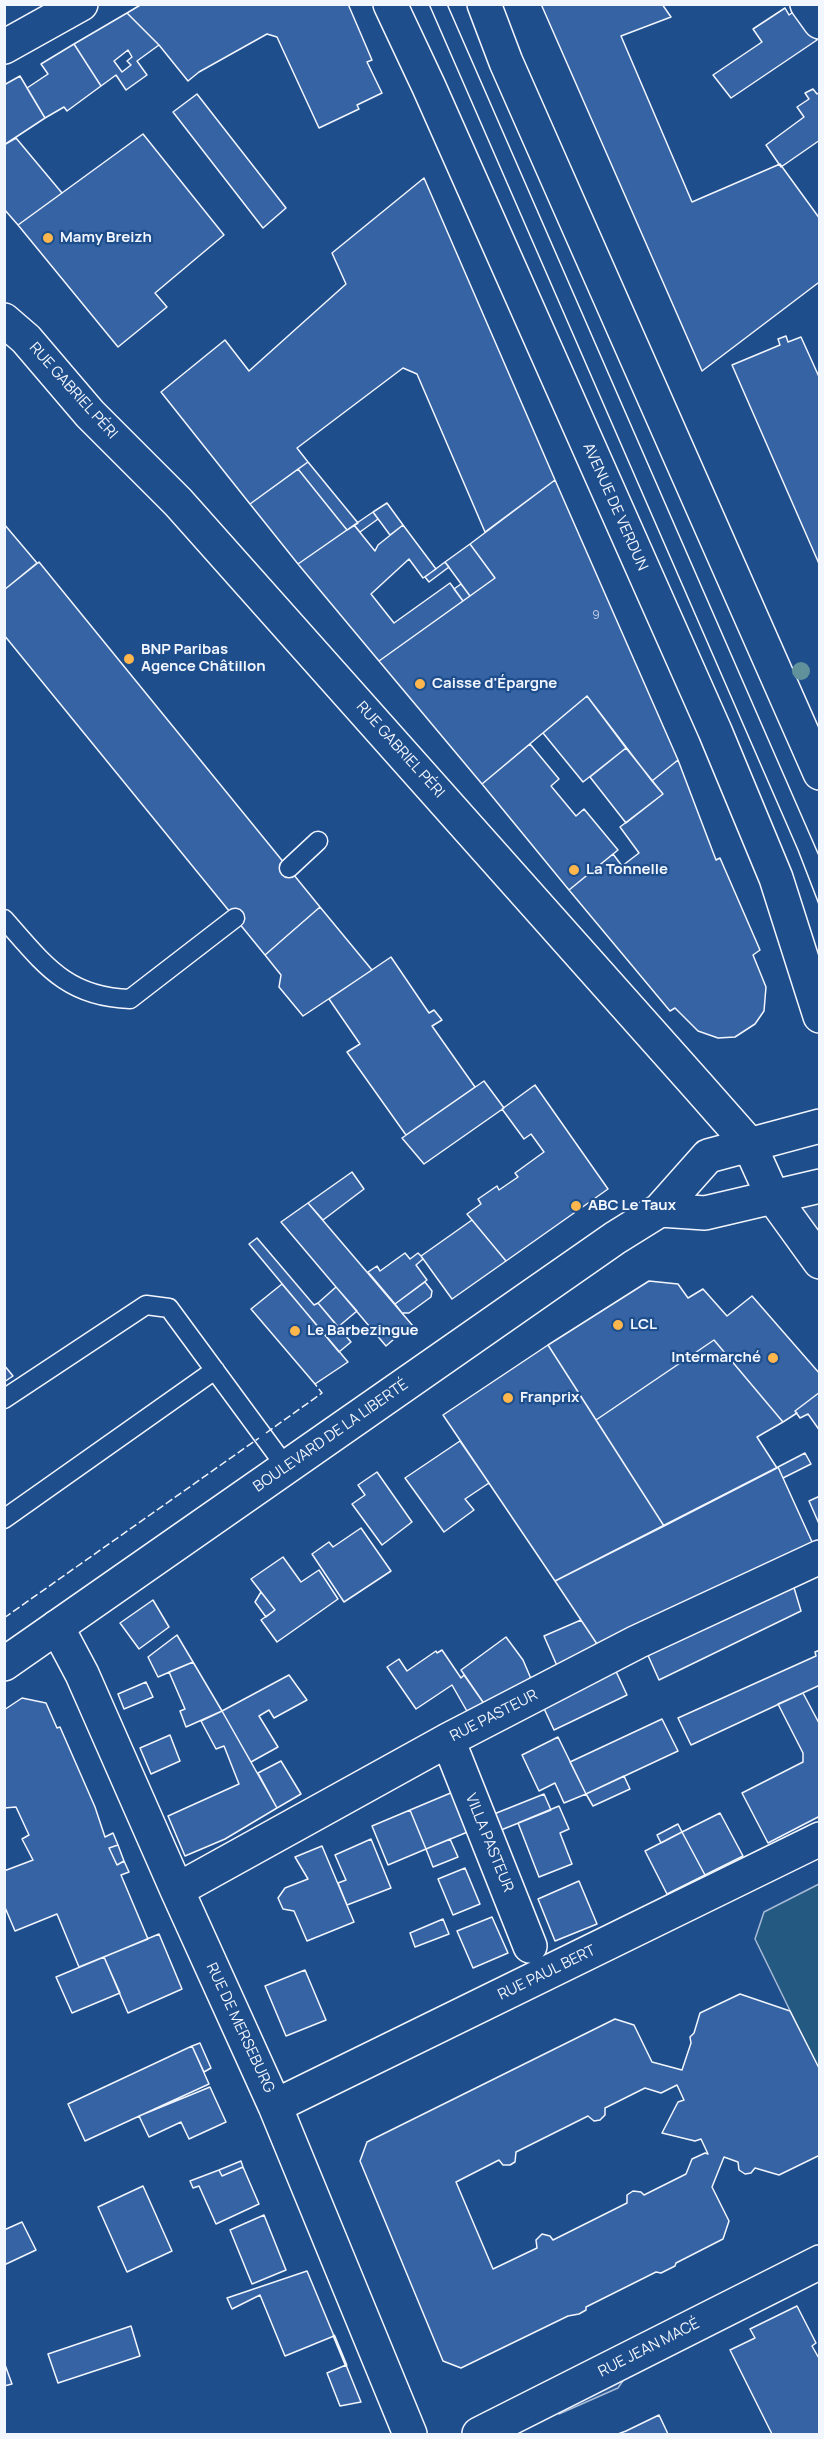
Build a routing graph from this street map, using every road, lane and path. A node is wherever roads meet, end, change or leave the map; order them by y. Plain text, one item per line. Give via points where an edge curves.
1 (81, 4) edge
2 (390, 4) edge
3 (484, 4) edge
4 (807, 4) edge
5 (819, 22) edge
6 (4, 48) edge
7 (4, 320) edge
8 (819, 773) edge
9 (318, 841) dead end
10 (289, 868) dead end
11 (236, 918) dead end
12 (4, 919) edge
13 (819, 1016) edge
14 (819, 1126) edge
15 (749, 1144) junction
16 (819, 1186) edge
17 (773, 1197) junction
18 (660, 1210) junction
19 (819, 1262) edge
20 (215, 1370) junction
21 (4, 1399) edge
22 (286, 1467) junction
23 (4, 1519) edge
24 (819, 1557) edge
25 (57, 1627) junction
26 (4, 1664) edge
27 (448, 1740) junction
28 (819, 1839) edge
29 (177, 1890) junction
30 (530, 1946) dead end
31 (275, 2106) junction
32 (819, 2262) edge
33 (410, 2434) edge
34 (479, 2434) edge

1 - 6 street
2 - 13 street, AVENUE DE VERDUN via 715,731 776,878
3 - 8 street
4 - 5 street
7 - 15 street, RUE GABRIEL PÉRI via 177,502
9 - 10 lane
11 - 12 lane via 130,999 110,999 77,989 47,968
14 - 15 street, BOULEVARD DE LA LIBERTÉ
15 - 17 street, RUE GABRIEL PÉRI
15 - 18 street, BOULEVARD DE LA LIBERTÉ via 708,1156
16 - 17 street
17 - 18 street via 705,1213
17 - 19 street, RUE GABRIEL PÉRI
18 - 22 street, BOULEVARD DE LA LIBERTÉ
20 - 21 lane via 169,1308 147,1305
20 - 22 lane
20 - 23 lane
22 - 25 street, BOULEVARD DE LA LIBERTÉ
24 - 27 street, RUE PASTEUR via 637,1642
25 - 26 street, BOULEVARD DE LA LIBERTÉ
25 - 29 street, RUE DE MERSEBURG via 82,1674
27 - 29 street, RUE PASTEUR
27 - 30 street, VILLA PASTEUR
28 - 31 street, RUE PAUL BERT
29 - 31 street, RUE DE MERSEBURG
31 - 33 street, RUE DE MERSEBURG
32 - 34 street, RUE JEAN MACÉ

